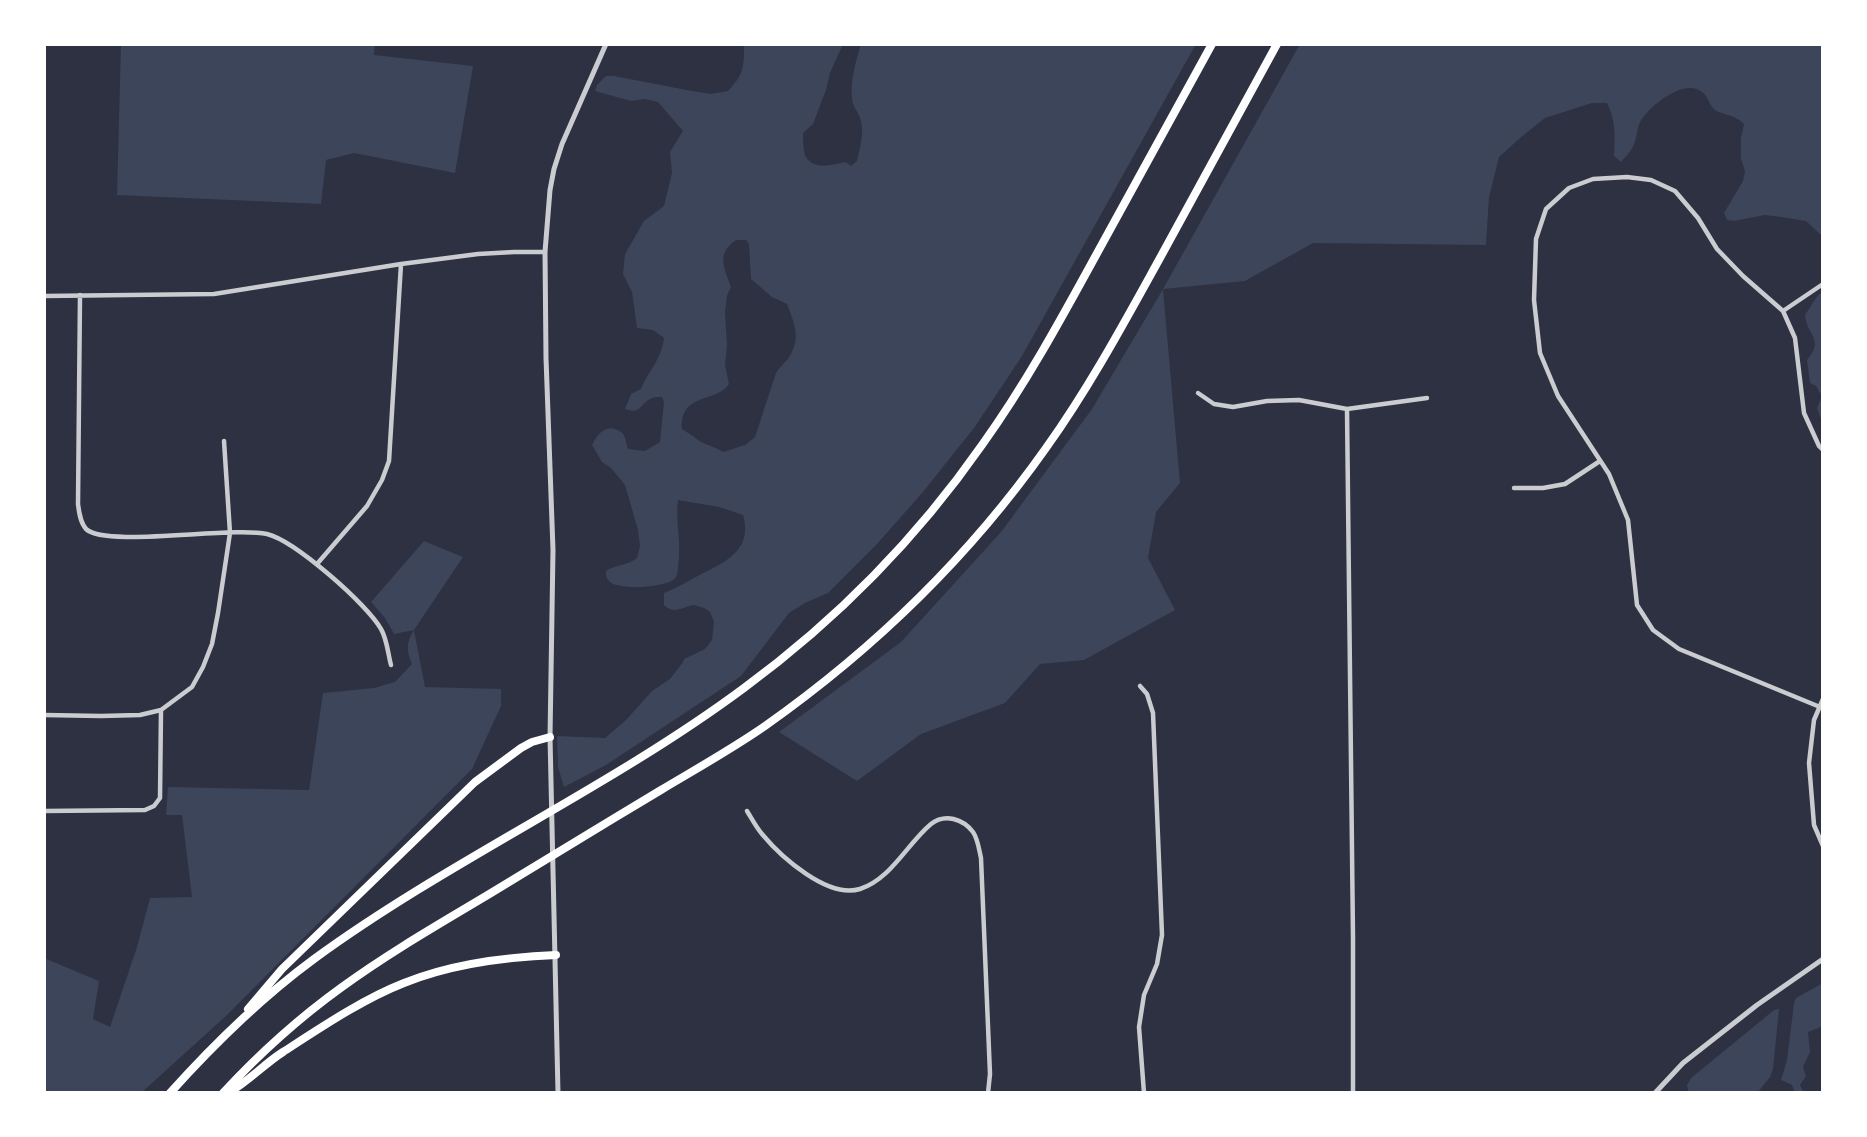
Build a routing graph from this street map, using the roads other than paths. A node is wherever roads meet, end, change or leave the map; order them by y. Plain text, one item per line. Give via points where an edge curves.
1 (606, 44) edge
2 (1212, 44) edge
3 (1278, 44) edge
4 (545, 253) junction
5 (401, 264) junction
6 (1823, 284) edge
7 (80, 295) junction
8 (44, 296) edge
9 (1783, 311) junction
10 (1198, 393) dead end
11 (1427, 398) dead end
12 (1347, 408) junction
13 (224, 441) dead end
14 (1823, 450) edge
15 (1601, 461) junction
16 (1514, 488) dead end
17 (230, 533) junction
18 (317, 564) junction
19 (391, 666) dead end
20 (1140, 687) dead end
21 (1823, 699) edge
22 (1820, 707) junction
23 (160, 709) junction
24 (44, 715) edge
25 (550, 737) junction
26 (44, 811) edge
27 (747, 811) dead end
28 (1823, 846) edge
29 (556, 955) junction
30 (1823, 959) edge
31 (231, 1030) junction
32 (170, 1093) edge
33 (225, 1093) edge
34 (558, 1093) edge
35 (988, 1093) edge
36 (1144, 1093) edge
37 (1353, 1093) edge
38 (1655, 1093) edge

1 - 4 street via 554,169
2 - 31 highway via 1028,376 983,445 927,516 848,600 768,670 692,725 340,941
3 - 33 highway via 1090,383 1034,466 934,583 864,649 748,737 341,988 276,1041
4 - 5 street via 478,254
4 - 25 street via 553,550
5 - 7 street via 214,293
5 - 18 street via 390,461 367,506
6 - 9 street
7 - 8 street
7 - 17 street via 78,504 87,529 101,536
9 - 14 street via 1795,338 1804,413
9 - 15 street via 1717,249 1675,191 1651,180 1627,177 1593,179 1569,188 1546,209 1536,239 1534,299 1540,353 1558,396
10 - 12 street via 1214,404 1233,407 1298,400
11 - 12 street
12 - 37 street
13 - 17 street
15 - 16 street via 1565,484
15 - 22 street via 1628,520 1637,606 1653,630 1679,649
17 - 18 street via 269,535
17 - 23 street via 204,667 192,687
18 - 19 street via 369,613 382,631
20 - 36 street via 1153,713 1162,912 1157,964 1144,995 1139,1027
21 - 22 street
22 - 28 street via 1809,763 1814,825
23 - 24 street via 139,715
23 - 26 street via 160,798 154,806 145,810
25 - 29 street
25 - 31 highway via 521,748 475,782 282,969
27 - 35 street via 763,835 802,872 834,889 858,890 877,882 933,823 949,818 963,822 975,834 981,858
29 - 33 highway via 463,966 405,982 304,1038
29 - 34 street
30 - 38 street via 1694,1054
31 - 32 highway

